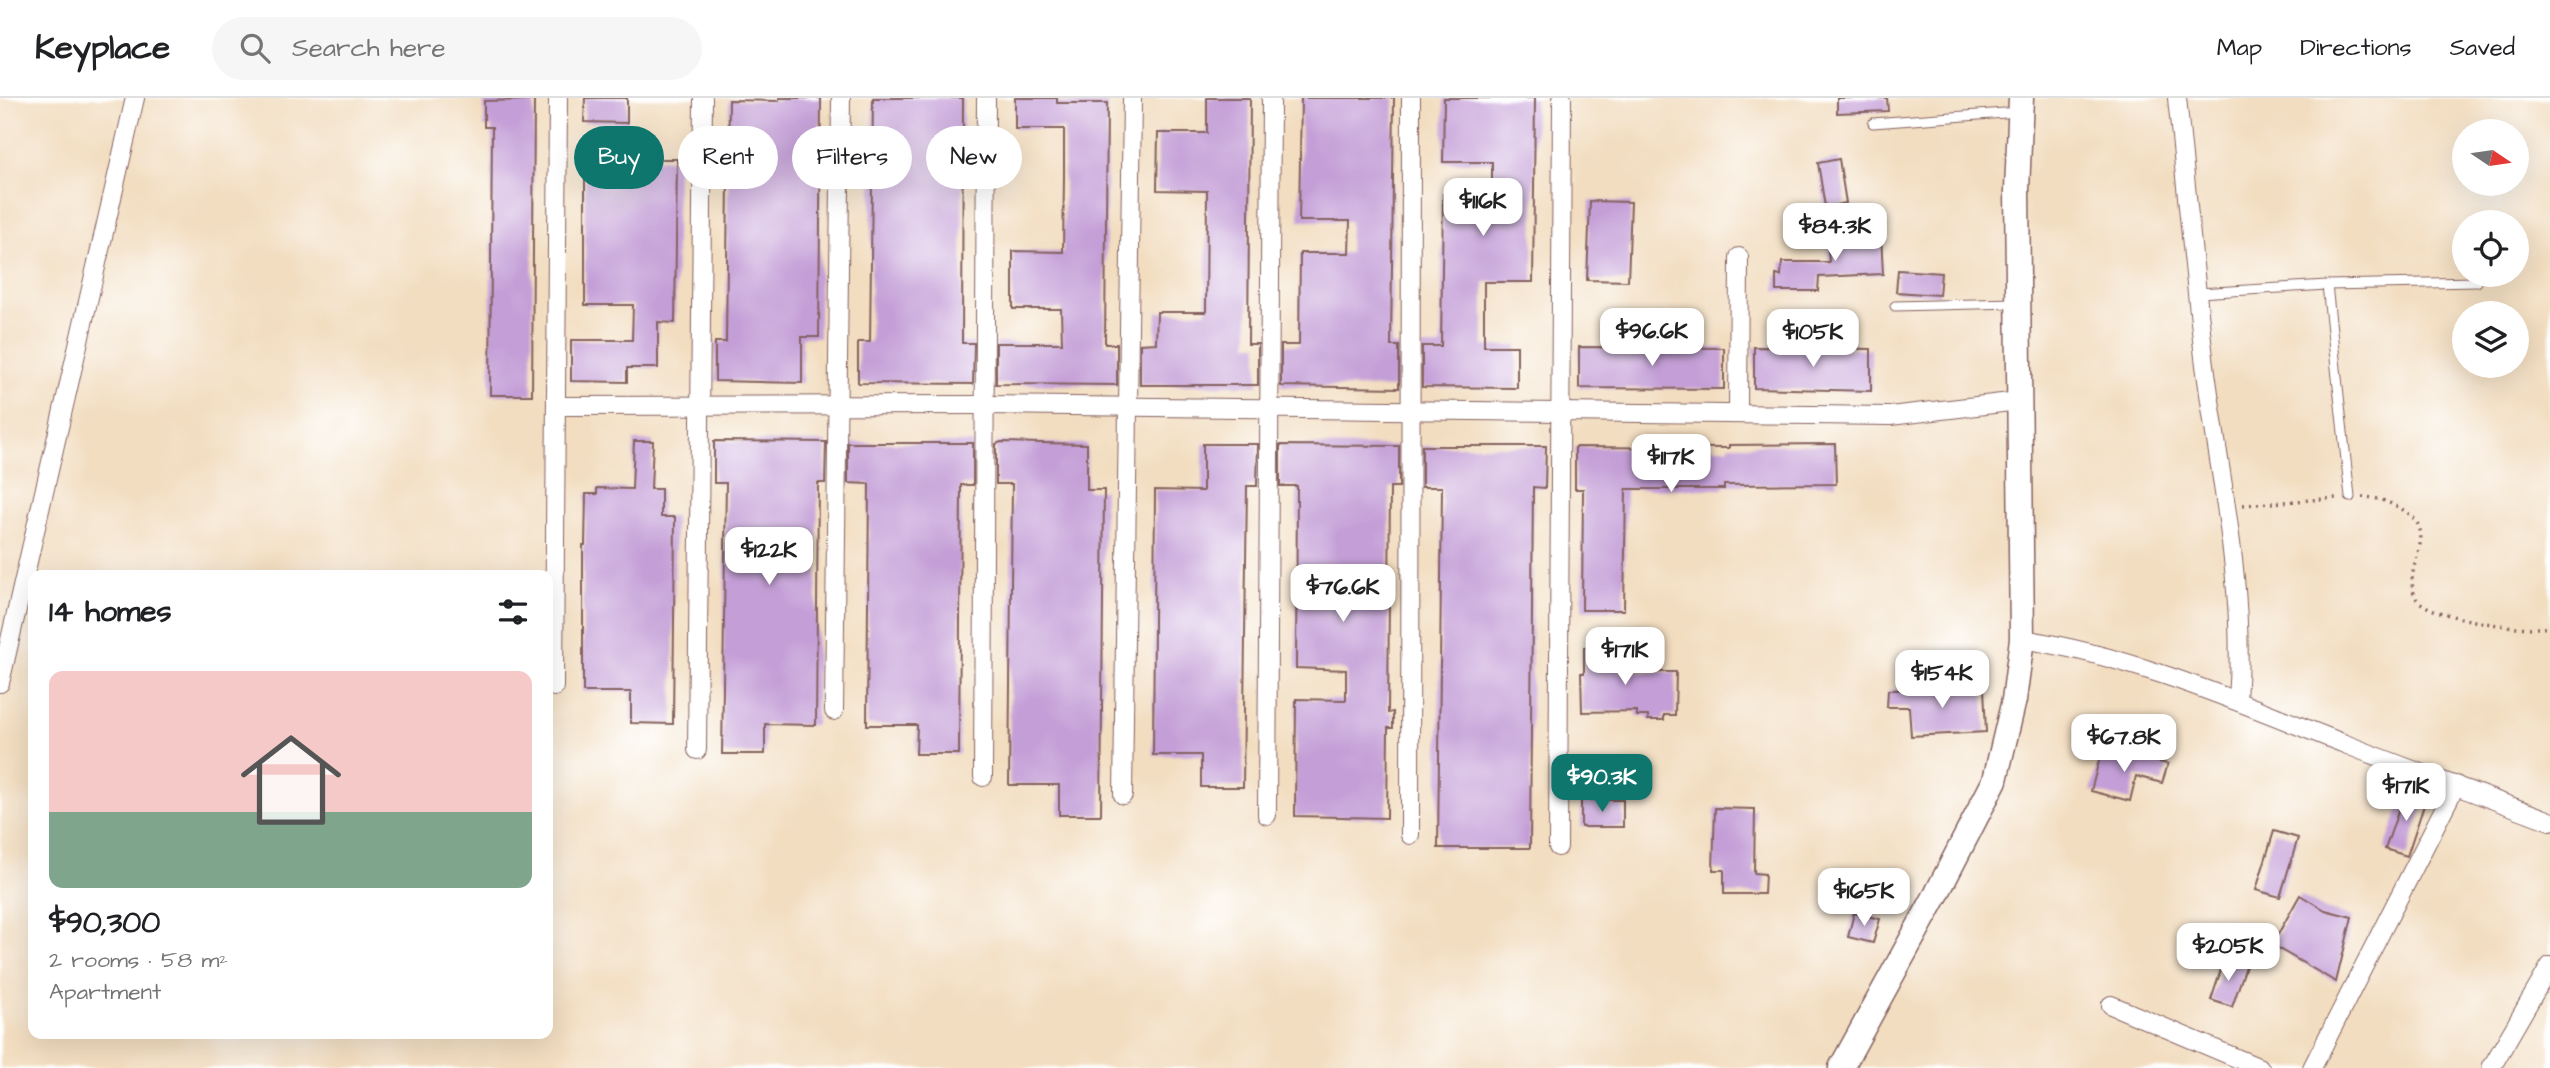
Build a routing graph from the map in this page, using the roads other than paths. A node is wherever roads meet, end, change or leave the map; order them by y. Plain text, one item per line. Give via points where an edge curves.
1 (135, 98) edge
2 (558, 98) edge
3 (703, 98) edge
4 (841, 98) edge
5 (986, 98) edge
6 (1132, 98) edge
7 (1271, 98) edge
8 (1411, 98) edge
9 (1562, 98) edge
10 (2177, 98) edge
11 (2021, 105) edge
12 (1873, 123) dead end
13 (1739, 257) dead end
14 (2452, 282) edge
15 (2327, 285) junction
16 (2199, 293) junction
17 (2018, 303) junction
18 (1895, 306) dead end
19 (2019, 401) junction
20 (837, 405) junction
21 (984, 405) junction
22 (556, 406) junction
23 (700, 406) junction
24 (1128, 407) junction
25 (1269, 408) junction
26 (1411, 410) junction
27 (1561, 412) junction
28 (1738, 414) junction
29 (2350, 497) road end
30 (2022, 639) junction
31 (0, 683) edge
32 (554, 687) dead end
33 (2237, 699) junction
34 (834, 711) dead end
35 (697, 750) dead end
36 (983, 778) dead end
37 (2456, 785) junction
38 (1123, 795) dead end
39 (1267, 815) dead end
40 (2550, 821) edge
41 (1410, 835) dead end
42 (1558, 848) dead end
43 (2550, 966) edge
44 (2111, 1005) dead end
45 (1841, 1068) edge
46 (2260, 1068) edge
47 (2312, 1068) edge
48 (2491, 1068) edge

1 - 31 street
2 - 22 street
3 - 23 street
4 - 20 street
5 - 21 street
6 - 24 street
7 - 25 street
8 - 26 street
9 - 27 street
10 - 16 street
11 - 12 lane
11 - 17 main road
13 - 28 street
14 - 15 lane
15 - 16 lane
15 - 29 lane
16 - 33 street via 2241,654
17 - 18 lane
17 - 19 main road
19 - 28 street via 1890,416
19 - 30 main road
20 - 21 street
20 - 23 street
20 - 34 street
21 - 24 street
21 - 36 street
22 - 23 street
22 - 32 street
23 - 35 street
24 - 25 street
24 - 38 street
25 - 26 street
25 - 39 street
26 - 27 street
26 - 41 street
27 - 28 street
27 - 42 street
30 - 33 street via 2068,646
30 - 45 main road via 2014,700 1995,780
33 - 37 street
37 - 40 street
37 - 47 street
43 - 48 street
44 - 46 street

